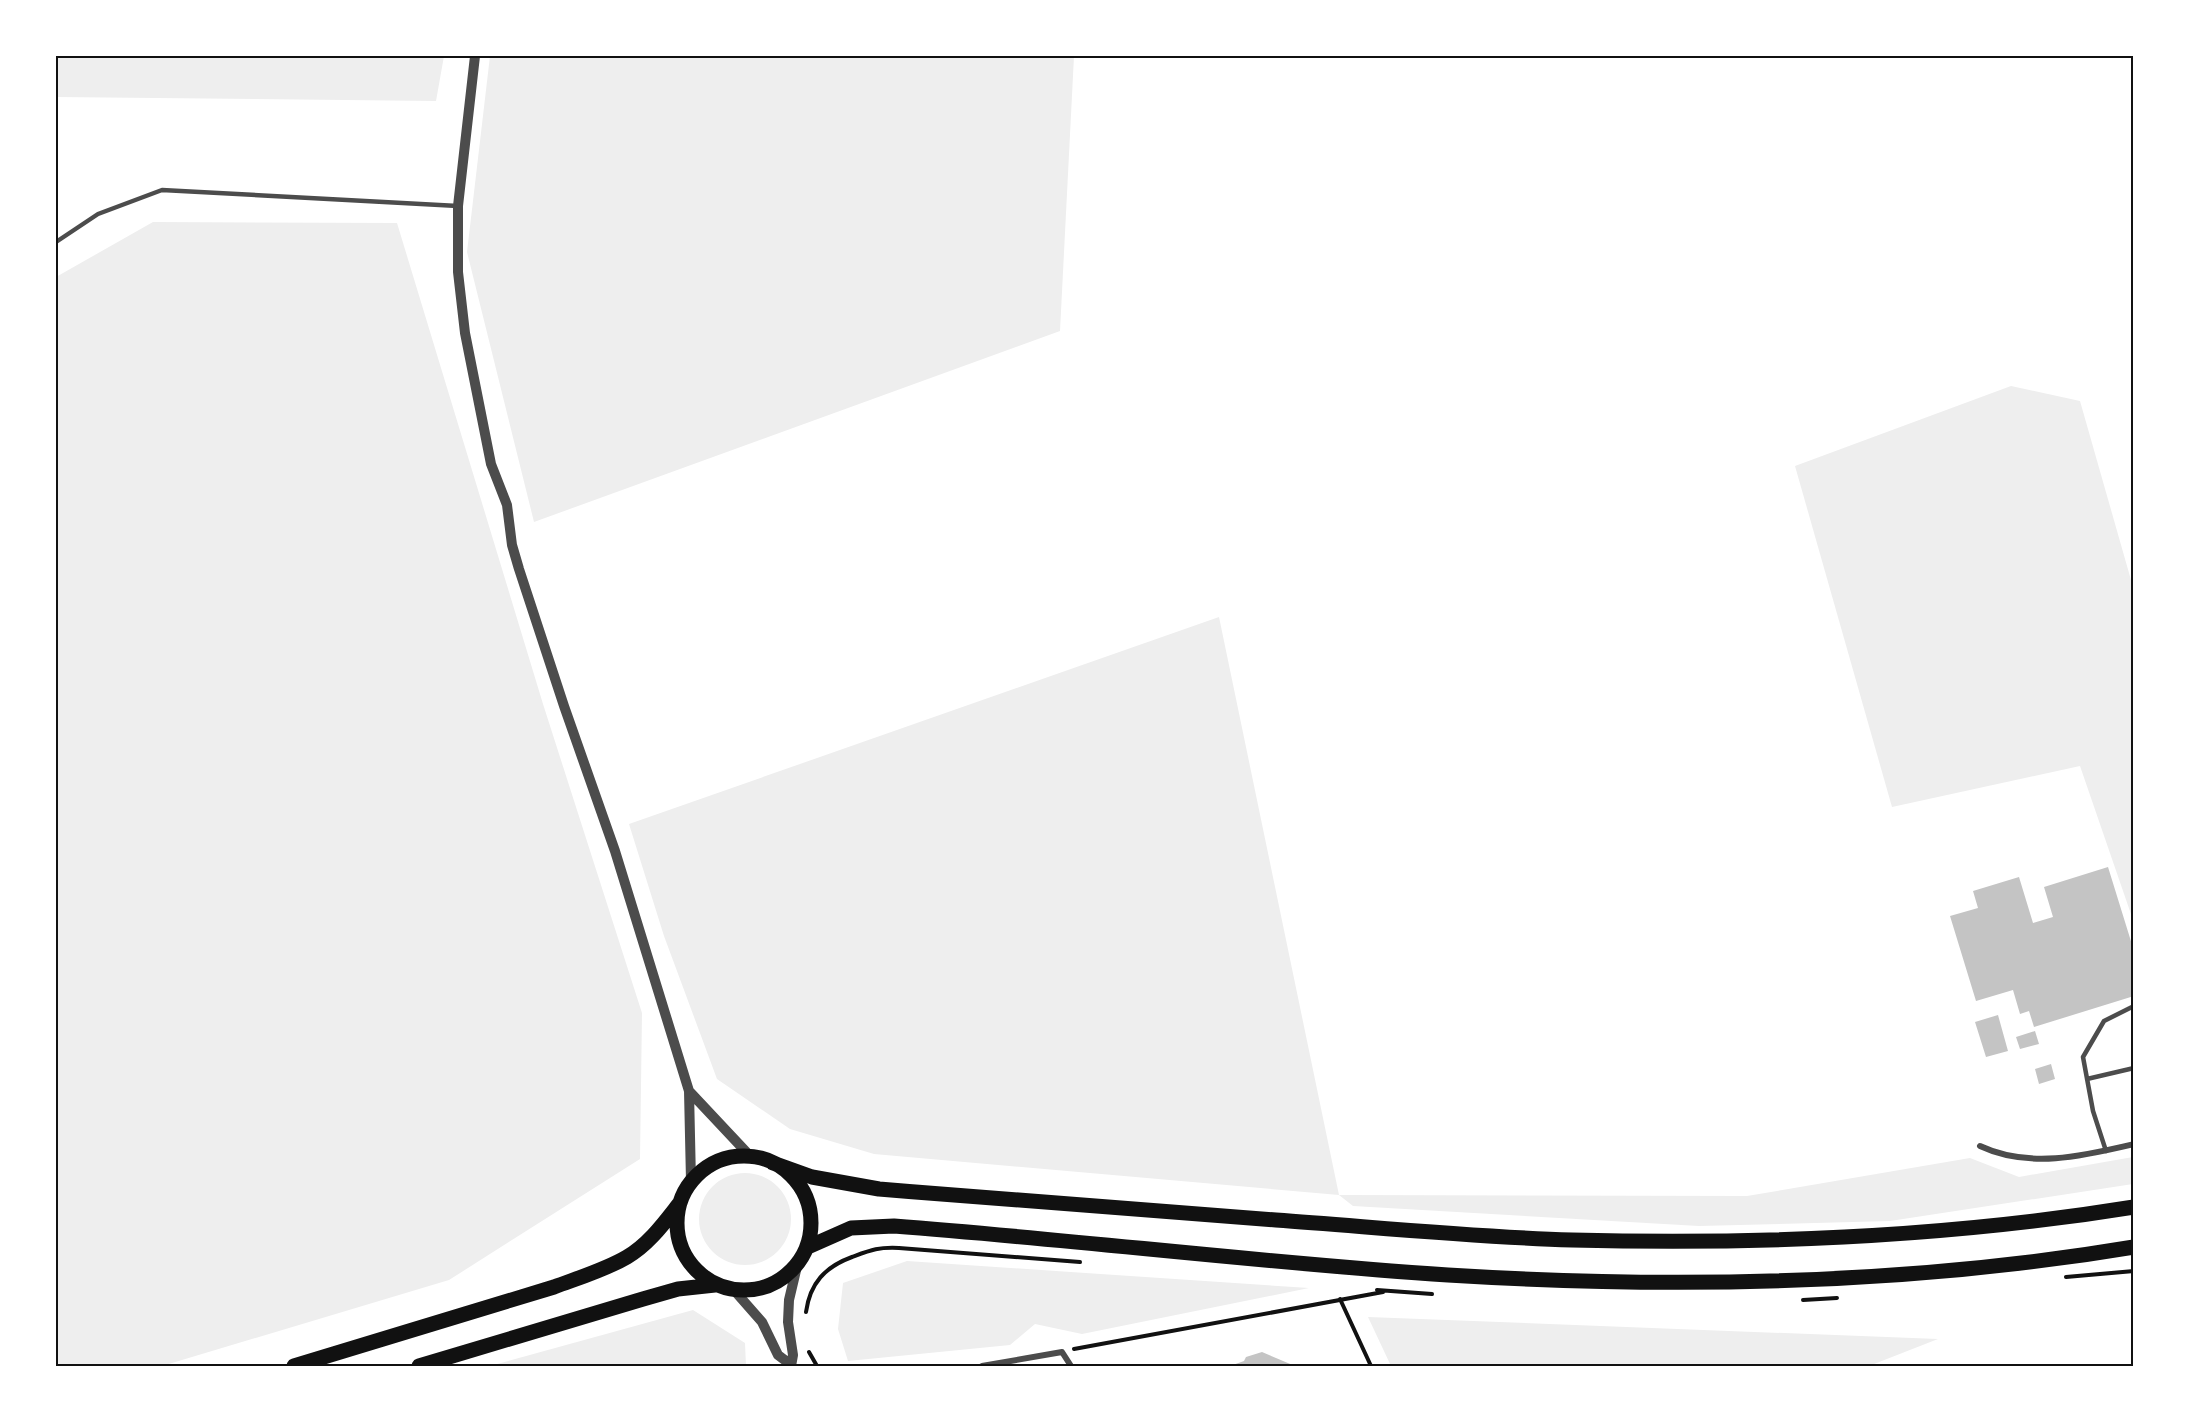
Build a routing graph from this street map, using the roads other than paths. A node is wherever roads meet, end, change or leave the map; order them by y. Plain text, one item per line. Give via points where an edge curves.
1 (475, 56) edge
2 (458, 206) junction
3 (56, 242) edge
4 (2133, 1006) edge
5 (2133, 1068) edge
6 (2087, 1079) junction
7 (689, 1091) junction
8 (2133, 1144) edge
9 (1980, 1146) dead end
10 (2106, 1150) junction
11 (750, 1156) junction
12 (773, 1163) junction
13 (691, 1181) junction
14 (679, 1204) junction
15 (2133, 1207) edge
16 (808, 1247) junction
17 (2133, 1247) edge
18 (798, 1262) junction
19 (715, 1285) junction
20 (733, 1289) junction
21 (791, 1365) edge
22 (294, 1366) edge
23 (419, 1366) edge
24 (982, 1366) edge
25 (1071, 1366) edge

1 - 2 street
2 - 3 lane via 162,190 98,214
2 - 7 street via 458,272 465,333 491,464 507,505 516,561 615,851
4 - 6 lane via 2104,1021 2083,1057
5 - 6 lane
6 - 10 lane
7 - 11 street
7 - 13 street
8 - 10 street
9 - 10 street via 1999,1155 2025,1159
11 - 12 main road
11 - 13 main road via 730,1157 712,1164
12 - 15 main road via 812,1177 879,1189 1571,1240 1744,1241 1890,1234 2067,1218
12 - 16 main road via 800,1185 809,1204
13 - 14 main road
14 - 19 main road via 679,1242 689,1261
14 - 22 main road via 652,1237 627,1257 591,1273
16 - 17 main road via 851,1228 894,1226 1449,1275 1750,1282 1890,1275 2063,1259
16 - 18 main road
18 - 20 main road via 784,1277 765,1286
18 - 21 street via 789,1300
19 - 20 main road
19 - 23 main road via 678,1289
20 - 21 street via 762,1322 778,1355
24 - 25 street via 1062,1352

